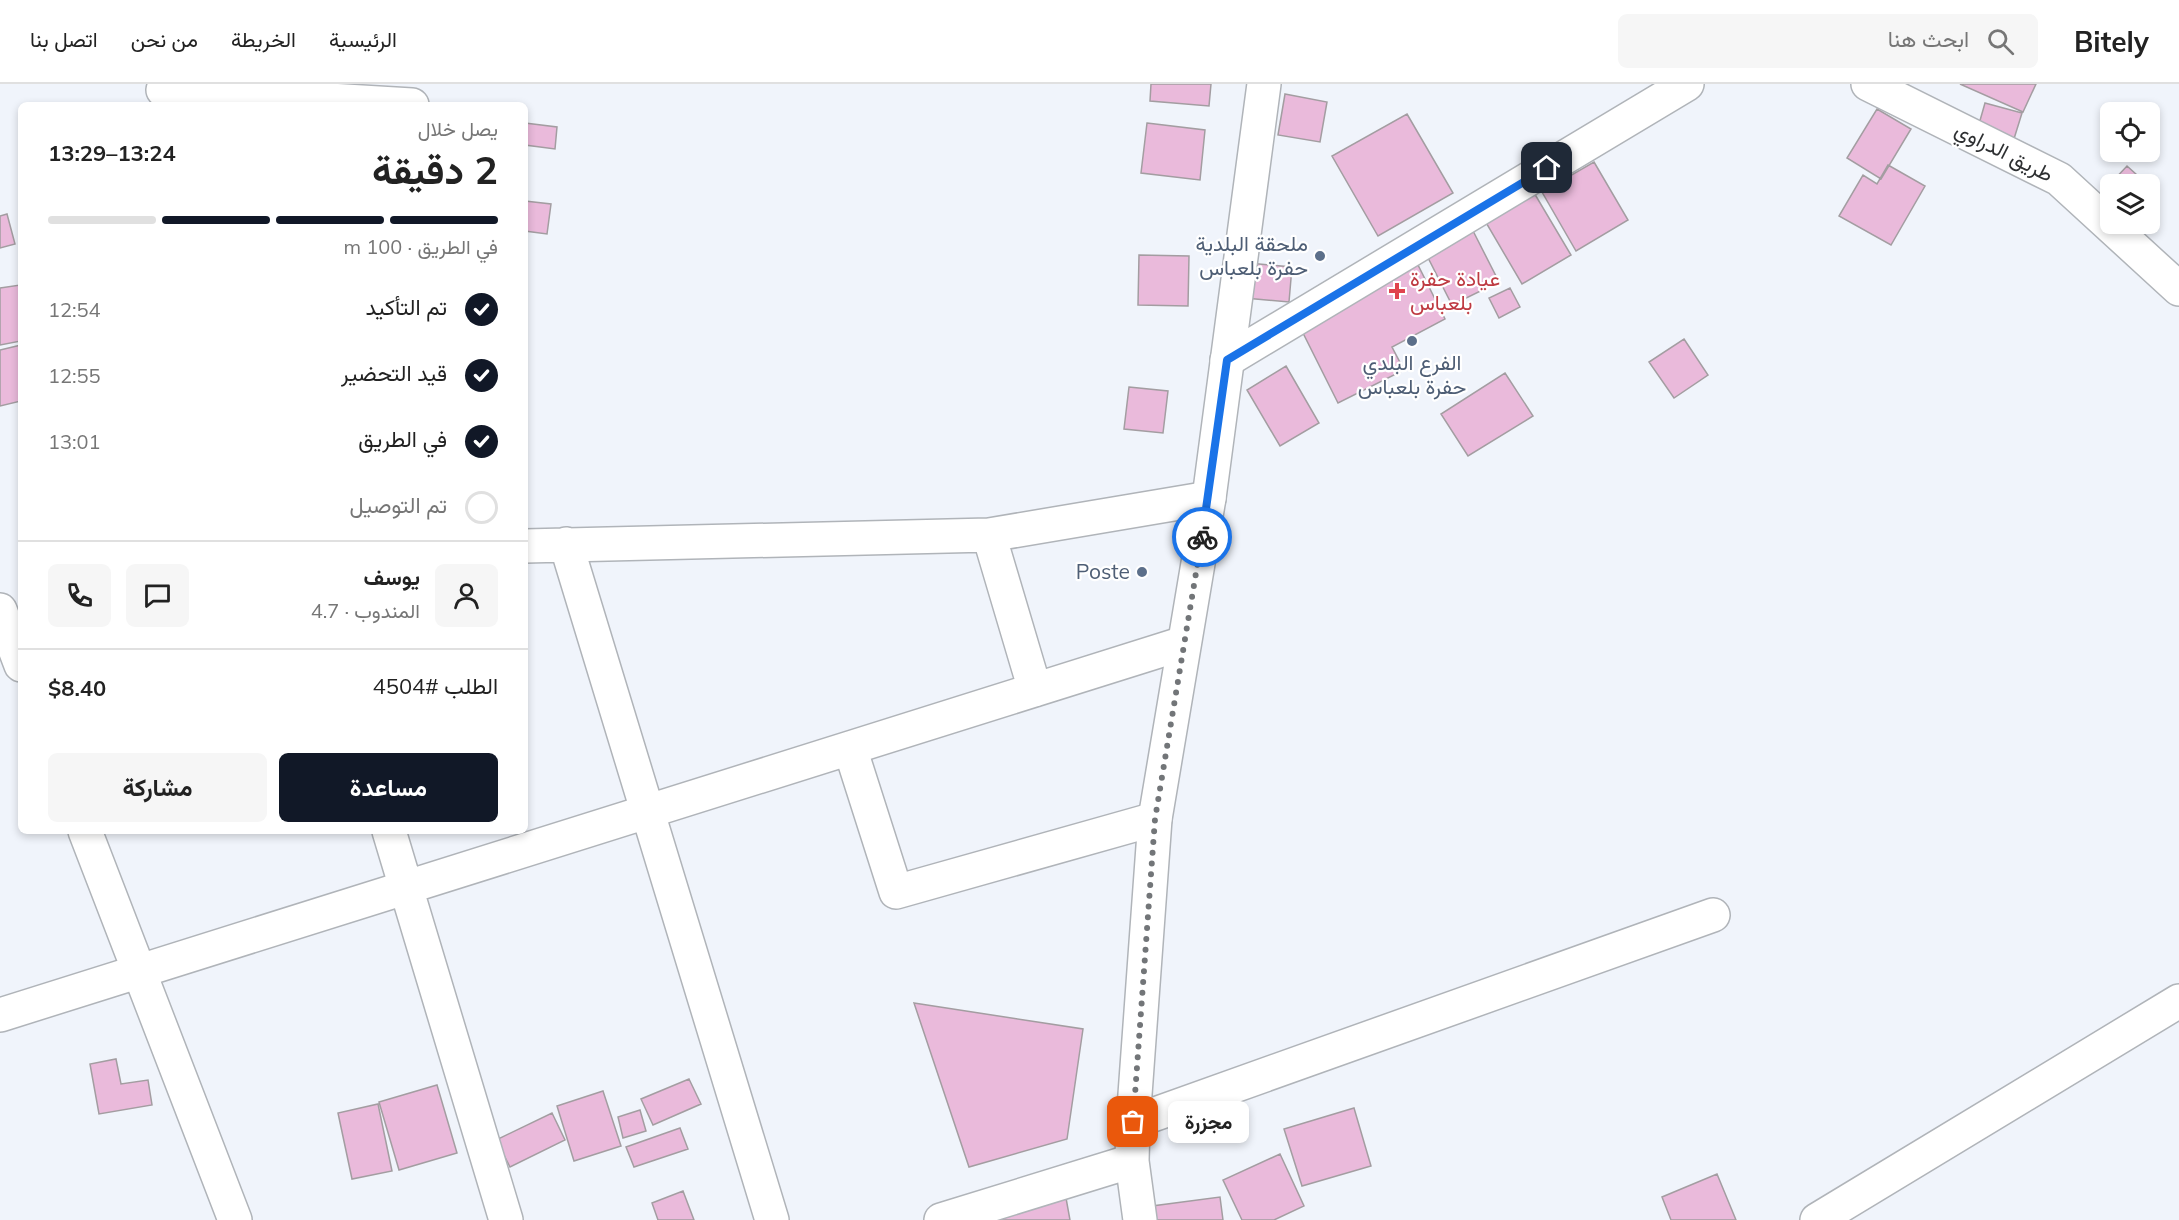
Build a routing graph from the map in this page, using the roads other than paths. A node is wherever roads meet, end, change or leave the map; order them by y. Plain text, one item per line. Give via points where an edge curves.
1 (1264, 84) edge
2 (1687, 84) edge
3 (1868, 84) edge
4 (164, 93) edge
5 (350, 102) edge
6 (2179, 290) edge
7 (1227, 360) junction
8 (1209, 498) junction
9 (989, 535) junction
10 (566, 544) junction
11 (528, 546) edge
12 (0, 610) edge
13 (1184, 643) junction
14 (15, 663) edge
15 (1035, 690) junction
16 (850, 748) junction
17 (648, 812) junction
18 (1155, 819) junction
19 (86, 834) edge
20 (390, 834) edge
21 (406, 888) junction
22 (1713, 915) dead end
23 (139, 972) junction
24 (2179, 1001) edge
25 (0, 1015) edge
26 (1133, 1122) junction
27 (1132, 1161) junction
28 (235, 1220) edge
29 (507, 1220) edge
30 (772, 1220) edge
31 (941, 1220) edge
32 (1140, 1220) edge
33 (1817, 1220) edge

1 - 7 street
2 - 7 street
3 - 6 street, طريق الدراوي via 2059,179
4 - 5 street
7 - 8 street
8 - 9 street
8 - 13 street
9 - 10 street
9 - 15 street
10 - 11 street
10 - 17 street
12 - 14 street
13 - 15 street
13 - 18 street
15 - 16 street
16 - 17 street
16 - 18 street via 896,892
17 - 21 street
17 - 30 street
18 - 26 street
19 - 23 street
20 - 21 street
21 - 23 street
21 - 29 street
22 - 26 street
23 - 25 street
23 - 28 street
24 - 33 street
26 - 27 street
27 - 31 street
27 - 32 street

